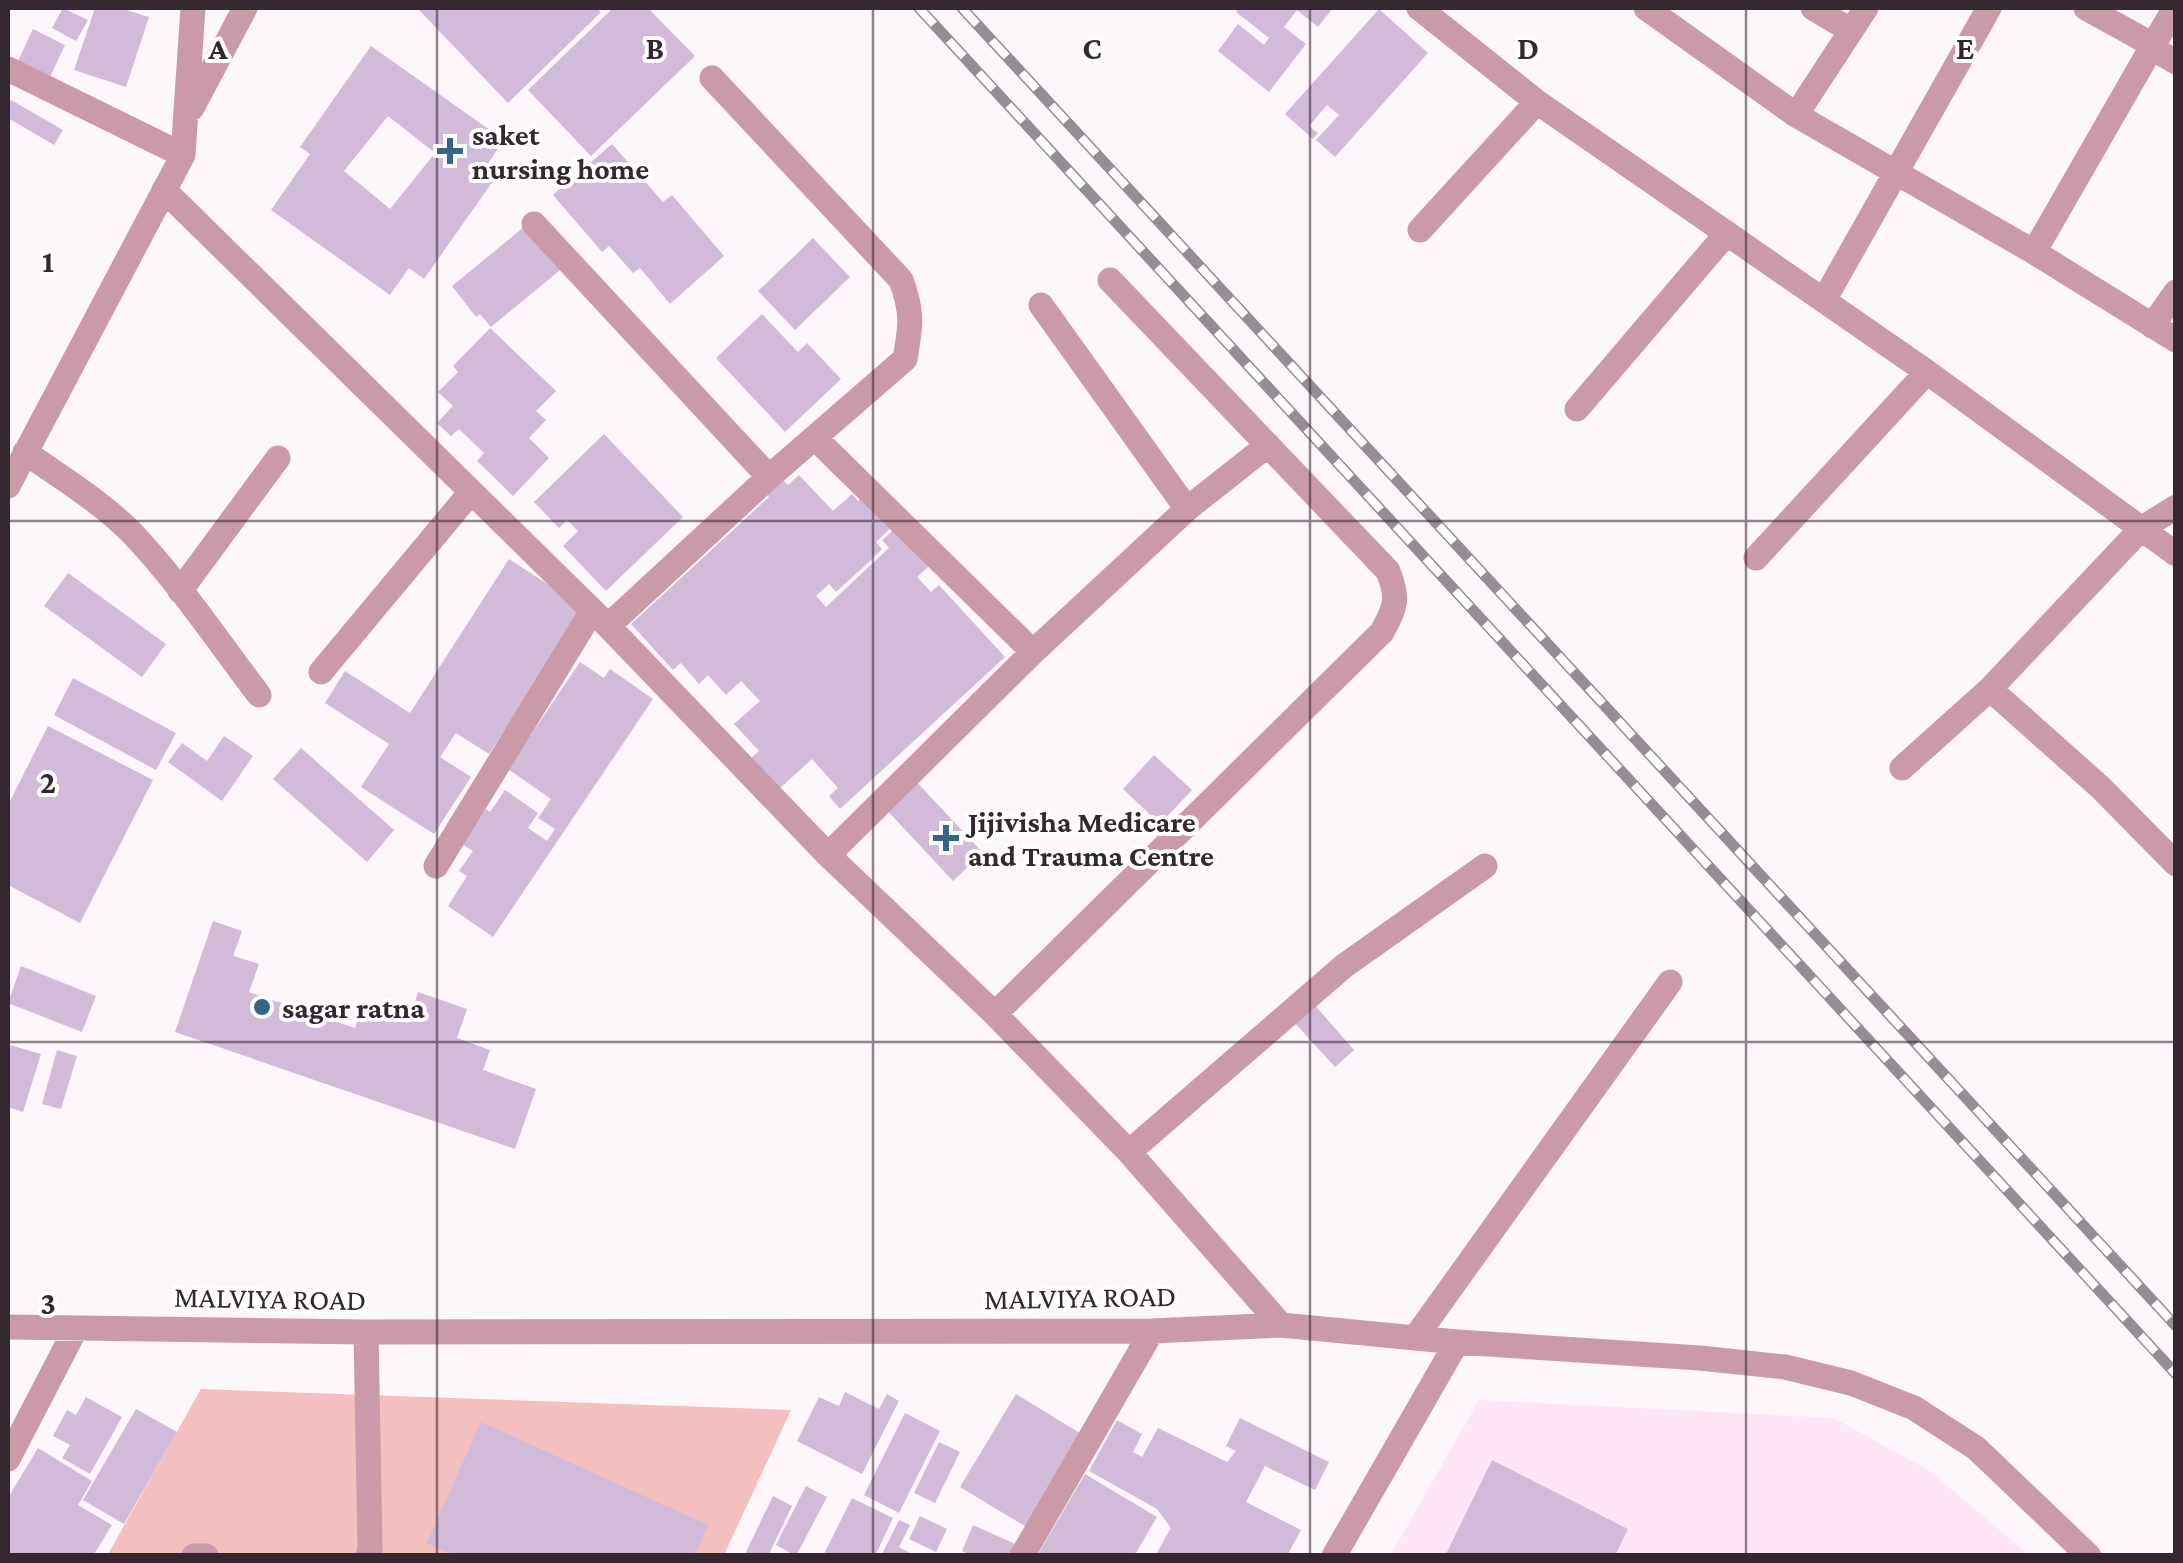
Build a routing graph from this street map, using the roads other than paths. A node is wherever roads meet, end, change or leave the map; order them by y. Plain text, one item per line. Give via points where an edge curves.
1 (193, 8) edge
2 (244, 8) edge
3 (1419, 8) edge
4 (1646, 8) edge
5 (1813, 8) edge
6 (1866, 8) edge
7 (1989, 8) edge
8 (2086, 8) edge
9 (2175, 8) edge
10 (1850, 30) junction
11 (2153, 45) junction
12 (2176, 62) edge
13 (8, 69) edge
14 (712, 78) dead end
15 (1536, 102) junction
16 (1796, 115) junction
17 (187, 117) junction
18 (184, 155) junction
19 (1897, 172) junction
20 (164, 190) junction
21 (534, 224) dead end
22 (1420, 230) dead end
23 (1728, 233) junction
24 (2034, 252) junction
25 (1110, 280) dead end
26 (2176, 292) edge
27 (1824, 300) junction
28 (1040, 305) dead end
29 (2152, 326) junction
30 (2176, 340) edge
31 (1927, 372) junction
32 (1578, 409) dead end
33 (814, 438) junction
34 (1268, 445) junction
35 (25, 452) junction
36 (278, 458) dead end
37 (769, 477) junction
38 (8, 486) edge
39 (472, 492) junction
40 (2176, 507) edge
41 (1187, 509) junction
42 (2142, 529) junction
43 (2176, 554) edge
44 (1756, 558) dead end
45 (180, 591) junction
46 (600, 618) junction
47 (1033, 652) junction
48 (321, 672) dead end
49 (1990, 689) junction
50 (259, 695) dead end
51 (1902, 768) dead end
52 (828, 855) junction
53 (2176, 864) edge
54 (436, 866) dead end
55 (1485, 866) dead end
56 (1670, 982) dead end
57 (995, 1014) junction
58 (1129, 1152) junction
59 (1282, 1325) junction
60 (8, 1326) edge
61 (76, 1328) junction
62 (1152, 1330) junction
63 (366, 1332) junction
64 (1416, 1338) junction
65 (1457, 1342) junction
66 (8, 1459) edge
67 (194, 1556) edge
68 (206, 1556) edge
69 (368, 1556) edge
70 (1022, 1556) edge
71 (1334, 1556) edge
72 (2089, 1556) edge

1 - 17 street
2 - 17 street
3 - 15 street
4 - 16 street
5 - 10 street
6 - 10 street
7 - 19 street
8 - 11 street
9 - 11 street
10 - 16 street
11 - 12 street
11 - 24 street
13 - 18 street
14 - 33 street via 901,280 910,304 905,359
15 - 22 street
15 - 23 street
16 - 19 street
17 - 18 street
18 - 20 street
19 - 24 street
19 - 27 street
20 - 35 street
20 - 39 street
21 - 37 street
23 - 27 street
23 - 32 street
24 - 29 street
25 - 34 street
26 - 29 street
27 - 31 street
28 - 41 street
29 - 30 street
31 - 42 street
31 - 44 street
33 - 37 street
33 - 47 street
34 - 41 street
34 - 57 street via 1388,571 1395,607 1382,632
35 - 38 street
35 - 45 street via 128,530
36 - 45 street
37 - 46 street
39 - 46 street
39 - 48 street
40 - 42 street
41 - 47 street
42 - 43 street
42 - 49 street
45 - 50 street
46 - 52 street
46 - 54 street
47 - 52 street
49 - 51 street
49 - 53 street
52 - 57 street
55 - 58 street via 1344,966
56 - 64 street
57 - 58 street
58 - 59 street
59 - 62 street, MALVIYA ROAD
59 - 64 street, MALVIYA ROAD
60 - 61 street, MALVIYA ROAD
61 - 63 street, MALVIYA ROAD
61 - 66 street
62 - 63 street, MALVIYA ROAD
62 - 70 street
63 - 69 street
64 - 65 street, MALVIYA ROAD
65 - 71 street
65 - 72 street, MALVIYA ROAD via 1785,1367 1851,1383 1914,1408 1976,1448
67 - 68 street

